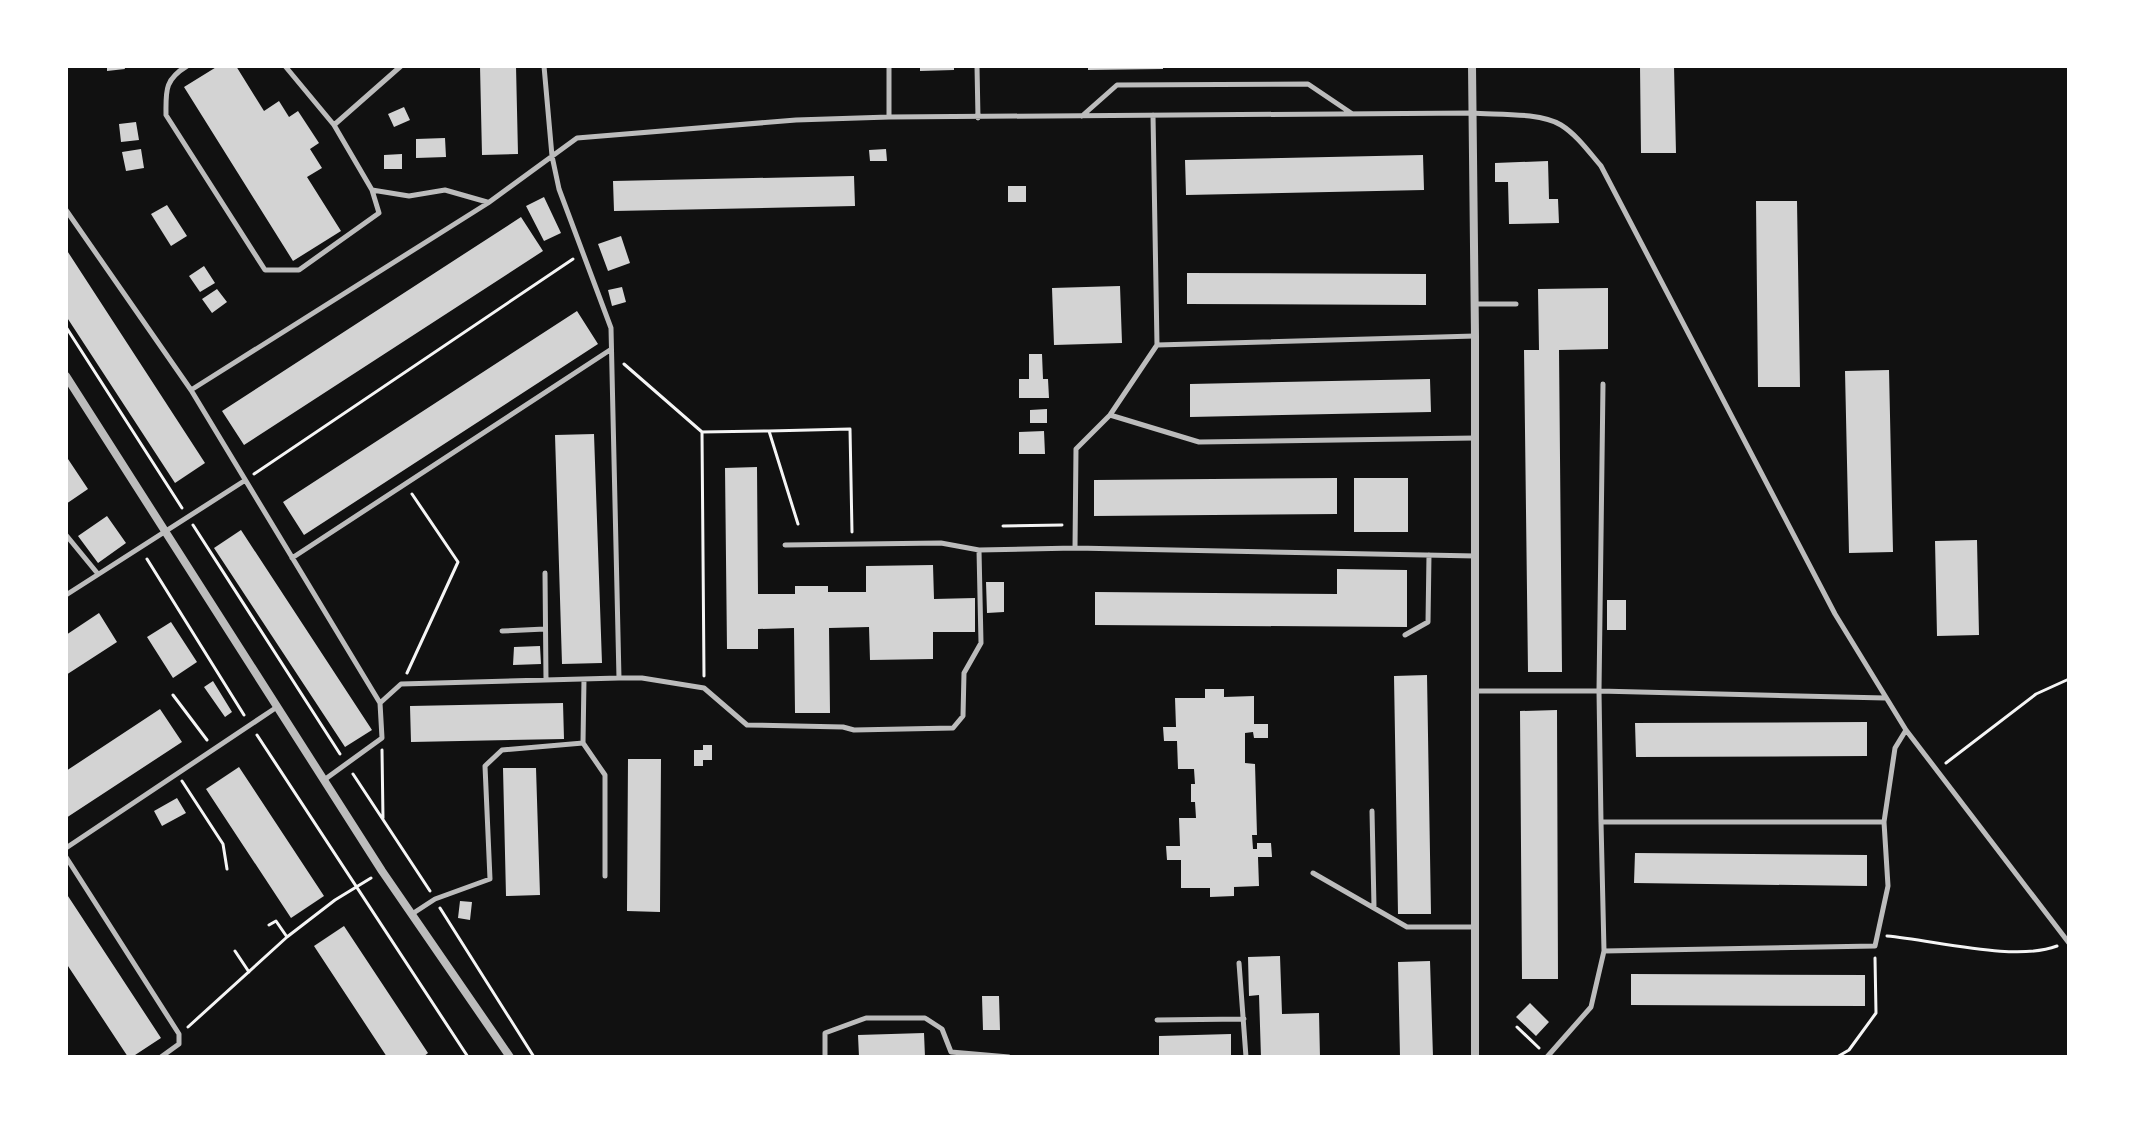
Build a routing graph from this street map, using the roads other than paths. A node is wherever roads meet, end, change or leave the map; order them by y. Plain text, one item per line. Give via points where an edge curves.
1 (187, 66) edge
2 (285, 66) edge
3 (401, 66) edge
4 (544, 66) edge
5 (889, 66) edge
6 (977, 66) edge
7 (1472, 66) edge
8 (1472, 113) junction
9 (1352, 114) junction
10 (1153, 115) junction
11 (889, 117) junction
12 (1081, 117) junction
13 (978, 118) junction
14 (334, 125) junction
15 (552, 156) junction
16 (372, 190) junction
17 (488, 203) junction
18 (66, 210) edge
19 (1475, 304) junction
20 (1516, 304) dead end
21 (1475, 336) junction
22 (1157, 345) junction
23 (610, 350) junction
24 (66, 376) edge
25 (1603, 384) dead end
26 (191, 390) junction
27 (1110, 415) junction
28 (1475, 438) junction
29 (244, 481) junction
30 (166, 533) junction
31 (66, 535) edge
32 (785, 545) dead end
33 (1075, 548) junction
34 (979, 550) junction
35 (1429, 555) junction
36 (1476, 556) junction
37 (292, 558) junction
38 (545, 573) dead end
39 (98, 574) junction
40 (66, 595) edge
41 (545, 629) junction
42 (502, 631) dead end
43 (1405, 635) dead end
44 (619, 678) junction
45 (584, 679) junction
46 (546, 680) junction
47 (1476, 691) junction
48 (1599, 691) junction
49 (1886, 698) junction
50 (380, 703) junction
51 (277, 706) junction
52 (1906, 730) junction
53 (583, 743) junction
54 (324, 780) junction
55 (1372, 811) dead end
56 (1601, 822) junction
57 (1884, 822) junction
58 (66, 848) edge
59 (66, 857) edge
60 (1313, 873) dead end
61 (605, 876) dead end
62 (1374, 908) junction
63 (412, 914) junction
64 (1475, 927) junction
65 (2068, 942) edge
66 (1604, 951) junction
67 (1239, 963) dead end
68 (1244, 1019) junction
69 (1157, 1020) dead end
70 (1547, 1056) edge
71 (161, 1057) edge
72 (510, 1057) edge
73 (825, 1057) edge
74 (1009, 1057) edge
75 (1246, 1057) edge
76 (1475, 1057) edge

1 - 16 lane via 166,88 166,115 265,270 299,270 379,213
2 - 14 lane
3 - 14 lane
4 - 15 lane
5 - 11 lane
6 - 13 lane
7 - 8 street
8 - 9 lane
8 - 19 street
8 - 49 lane via 1558,123 1601,166 1828,600
9 - 10 lane
9 - 12 lane via 1308,84 1117,85
10 - 12 lane
10 - 22 lane
11 - 13 lane
11 - 15 lane via 577,138
12 - 13 lane
14 - 16 lane
15 - 17 lane
15 - 23 lane via 559,189 611,328
16 - 17 lane via 409,196 445,190
17 - 26 lane
18 - 26 lane
19 - 20 lane
19 - 21 street
21 - 22 lane
21 - 28 street
22 - 27 lane
23 - 37 lane
23 - 44 lane
24 - 30 street
25 - 48 lane
26 - 29 lane
27 - 28 lane via 1199,442
27 - 33 lane via 1076,449
28 - 36 street
29 - 30 lane
29 - 37 lane
30 - 39 lane
30 - 51 street
31 - 39 lane
32 - 34 lane via 941,543
33 - 34 lane
33 - 35 lane
34 - 44 lane via 981,643 964,673 963,716 953,728 747,725 704,688
35 - 36 lane
35 - 43 lane via 1428,622
36 - 47 street
37 - 50 lane
38 - 41 lane
39 - 40 lane
41 - 42 lane
41 - 46 lane
44 - 45 lane
45 - 46 lane
45 - 53 lane
46 - 50 lane via 401,684
47 - 48 lane
47 - 64 street
48 - 49 lane
48 - 56 lane
49 - 52 lane
50 - 54 lane via 382,738
51 - 54 street
51 - 58 lane
52 - 57 lane via 1895,748
52 - 65 lane
53 - 61 lane via 605,775
53 - 63 lane via 502,750 485,766 490,879 435,899
54 - 63 street
55 - 62 lane
56 - 57 lane
56 - 66 lane
57 - 66 lane via 1888,886 1875,946
59 - 71 lane via 179,1034 179,1044
60 - 62 lane
62 - 64 lane via 1407,927
63 - 72 street
64 - 76 street
66 - 70 lane via 1591,1007
67 - 68 lane
68 - 69 lane
68 - 75 lane
73 - 74 lane via 825,1033 866,1018 925,1018 942,1029 951,1052

